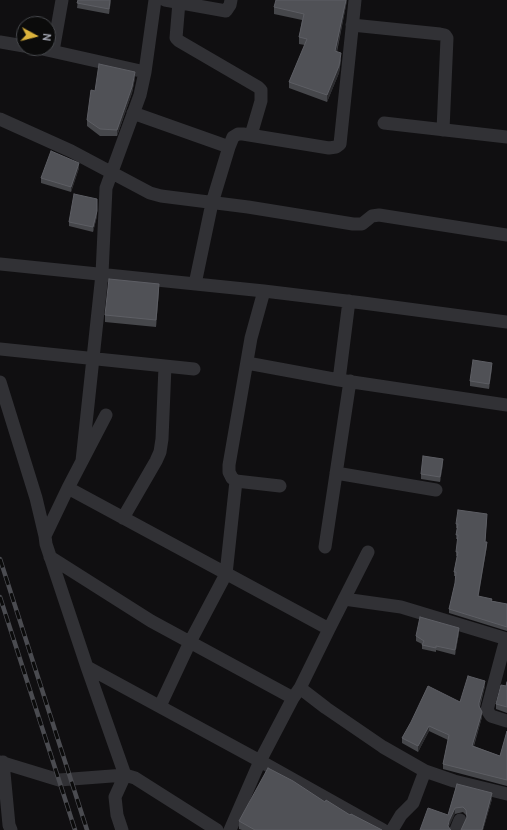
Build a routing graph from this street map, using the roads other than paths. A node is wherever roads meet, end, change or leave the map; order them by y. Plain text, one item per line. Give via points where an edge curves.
1 (62, 0) edge
2 (155, 0) edge
3 (165, 0) edge
4 (231, 0) edge
5 (354, 0) edge
6 (179, 2) junction
7 (352, 25) junction
8 (56, 34) edge
9 (0, 42) edge
10 (16, 45) edge
11 (56, 52) edge
12 (145, 72) junction
13 (133, 113) junction
14 (0, 119) edge
15 (384, 124) dead end
16 (443, 130) junction
17 (251, 135) junction
18 (507, 137) edge
19 (229, 147) junction
20 (112, 173) junction
21 (212, 203) junction
22 (507, 235) edge
23 (0, 264) edge
24 (102, 274) junction
25 (195, 284) junction
26 (264, 291) junction
27 (349, 301) junction
28 (507, 322) edge
29 (0, 349) edge
30 (93, 360) junction
31 (247, 362) junction
32 (165, 366) junction
33 (194, 369) dead end
34 (344, 381) junction
35 (0, 382) edge
36 (507, 405) edge
37 (106, 415) dead end
38 (82, 461) junction
39 (336, 473) junction
40 (236, 481) junction
41 (280, 486) dead end
42 (68, 488) junction
43 (436, 490) dead end
44 (123, 518) junction
45 (45, 536) junction
46 (325, 547) dead end
47 (368, 552) dead end
48 (50, 557) junction
49 (226, 574) junction
50 (344, 599) junction
51 (329, 629) junction
52 (507, 639) edge
53 (190, 642) junction
54 (87, 667) junction
55 (296, 693) junction
56 (160, 706) junction
57 (507, 721) edge
58 (260, 761) junction
59 (1, 762) edge
60 (425, 771) junction
61 (125, 775) junction
62 (507, 794) edge
63 (10, 830) edge
64 (122, 830) edge
65 (216, 830) edge
66 (230, 830) edge
67 (383, 830) edge
68 (392, 830) edge

1 - 8 street
2 - 12 street
3 - 6 street
4 - 6 street via 226,11
5 - 7 street
6 - 17 street via 176,38 261,90 261,101
7 - 16 street via 440,34 447,38
7 - 17 street via 340,144 329,148
9 - 10 street
11 - 12 street
12 - 13 street
13 - 19 street
13 - 20 street
14 - 20 street via 71,151
15 - 16 street
16 - 18 street
17 - 19 street via 238,134 233,137
19 - 21 street
20 - 21 street via 150,193
20 - 24 street via 106,188
21 - 22 street via 360,225 372,216 379,215
21 - 25 street
23 - 24 street
24 - 25 street
24 - 30 street
25 - 26 street
26 - 27 street
26 - 31 street
27 - 28 street
27 - 34 street
29 - 30 street
30 - 32 street
30 - 38 street
31 - 34 street
31 - 40 street via 229,465 229,472
32 - 33 street
32 - 44 street via 160,452
34 - 36 street
34 - 39 street
35 - 45 street via 36,498
37 - 38 street
38 - 42 street
39 - 43 street
39 - 46 street
40 - 41 street
40 - 49 street
42 - 44 street
42 - 45 street
44 - 49 street
45 - 48 street
47 - 50 street
48 - 53 street via 151,621
48 - 54 street
49 - 51 street
49 - 53 street
50 - 51 street
50 - 52 street via 401,606
51 - 55 street
52 - 57 street via 487,710 491,716
53 - 55 street
53 - 56 street
54 - 56 street
54 - 61 street
55 - 58 street
55 - 60 street
56 - 58 street
58 - 66 street
58 - 67 street
59 - 61 street via 59,780
59 - 63 street
60 - 62 street
60 - 68 street via 413,803 401,815
61 - 64 street via 115,797
61 - 65 street via 135,778

